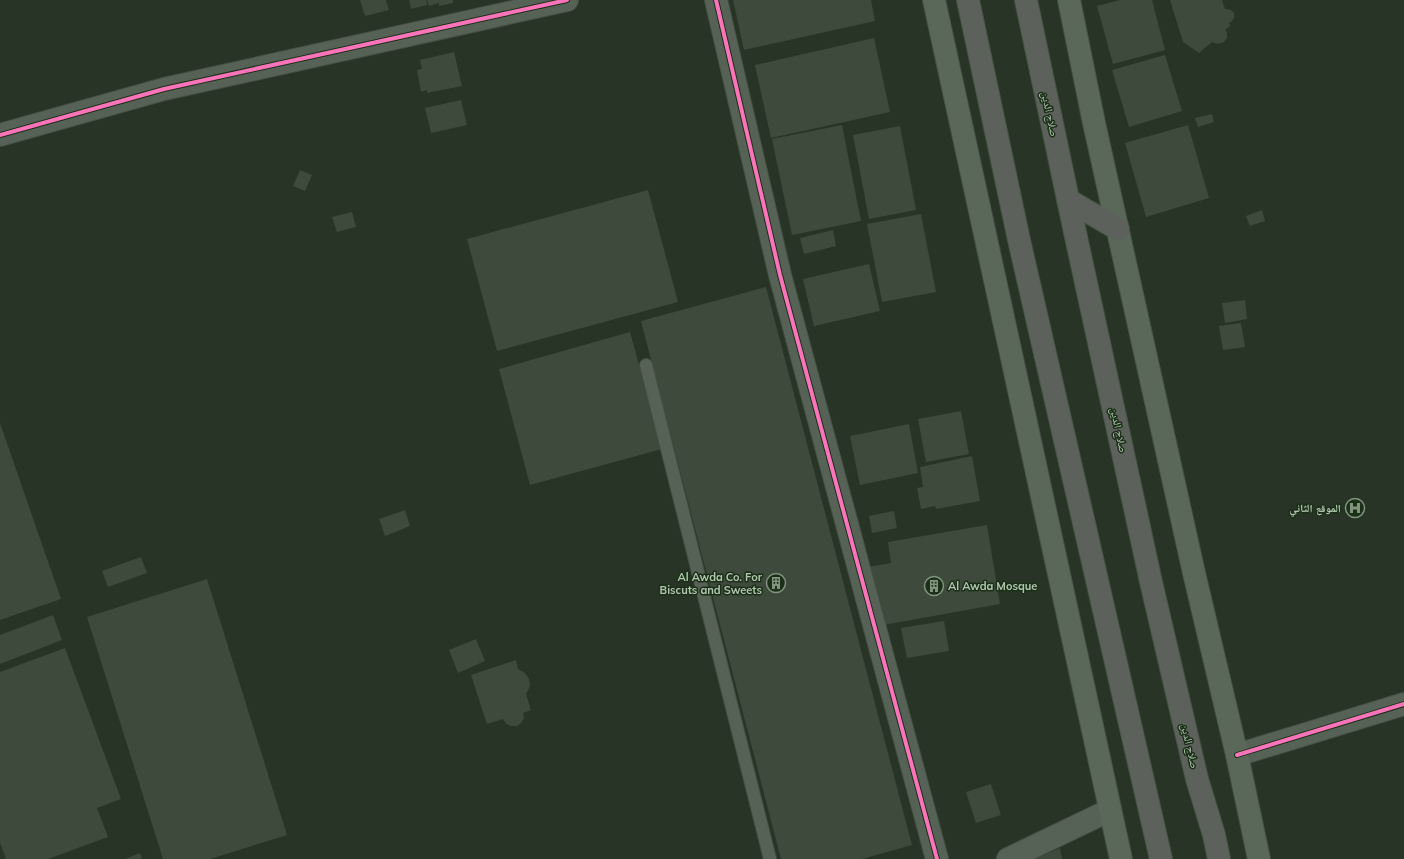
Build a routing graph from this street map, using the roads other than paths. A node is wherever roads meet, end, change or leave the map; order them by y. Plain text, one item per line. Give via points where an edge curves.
1 (567, 0) edge
2 (716, 0) edge
3 (934, 0) edge
4 (968, 0) edge
5 (1026, 0) edge
6 (1069, 0) edge
7 (0, 135) edge
8 (1068, 200) junction
9 (1118, 229) junction
10 (646, 365) dead end
11 (1404, 704) edge
12 (1237, 756) junction
13 (1110, 810) junction
14 (770, 859) edge
15 (937, 859) edge
16 (1008, 859) edge
17 (1121, 859) edge
18 (1161, 859) edge
19 (1219, 859) edge
20 (1259, 859) edge

1 - 7 street via 164,90
2 - 15 street via 780,275
3 - 13 main road
4 - 18 highway via 1019,240
5 - 8 highway, صلاح الدين
6 - 9 main road
8 - 9 highway
8 - 19 highway, صلاح الدين via 1152,582
9 - 12 main road
10 - 14 lane
11 - 12 street
12 - 20 main road
13 - 16 street
13 - 17 main road

